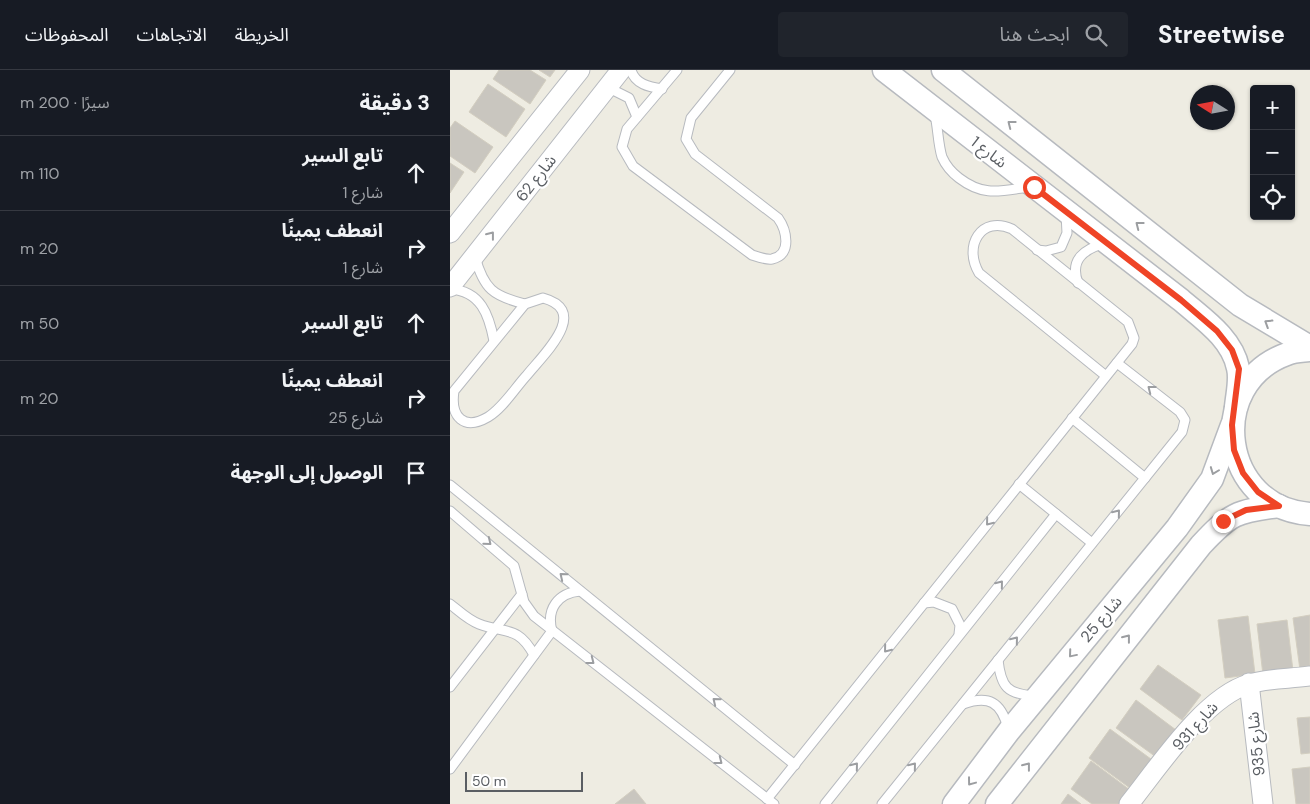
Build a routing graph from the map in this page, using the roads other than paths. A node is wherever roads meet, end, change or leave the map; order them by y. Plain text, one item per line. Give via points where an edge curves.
1 (580, 70) edge
2 (621, 70) edge
3 (631, 70) edge
4 (677, 70) edge
5 (730, 70) edge
6 (884, 70) edge
7 (943, 70) edge
8 (662, 88) junction
9 (603, 92) junction
10 (935, 109) junction
11 (637, 117) junction
12 (1034, 187) junction
13 (1065, 211) junction
14 (450, 233) edge
15 (1105, 243) junction
16 (1037, 250) junction
17 (474, 256) junction
18 (1078, 283) junction
19 (450, 288) edge
20 (525, 304) junction
21 (494, 341) junction
22 (1310, 349) edge
23 (1116, 363) junction
24 (1106, 376) junction
25 (1234, 416) junction
26 (1072, 418) junction
27 (1145, 478) junction
28 (1020, 484) junction
29 (450, 485) edge
30 (1279, 506) junction
31 (450, 511) edge
32 (1056, 514) junction
33 (1310, 514) edge
34 (1092, 543) junction
35 (580, 591) junction
36 (522, 594) junction
37 (924, 603) junction
38 (450, 604) edge
39 (496, 627) junction
40 (552, 631) junction
41 (958, 637) junction
42 (534, 655) junction
43 (998, 660) junction
44 (1310, 676) edge
45 (1250, 683) junction
46 (450, 687) edge
47 (1037, 697) junction
48 (963, 704) junction
49 (1009, 731) junction
50 (795, 764) junction
51 (450, 769) edge
52 (771, 801) edge
53 (825, 804) edge
54 (882, 804) edge
55 (954, 804) edge
56 (996, 804) edge
57 (1129, 804) edge
58 (1263, 804) edge

1 - 14 street, شارع 62
2 - 9 street, شارع 62
3 - 8 lane via 643,84
4 - 8 lane
5 - 11 lane via 691,118 686,139 695,154 784,226 786,246 773,259 752,256 633,166 622,147 627,130
6 - 10 street, شارع 1
22 -> 7 street via 1240,305
8 - 11 lane
9 - 11 lane via 611,90 629,98
17 -> 9 street, شارع 62
10 - 12 street, شارع 1
10 - 12 lane via 942,155 954,174 982,191
12 - 13 street, شارع 1
13 - 15 street, شارع 1
13 - 16 lane via 1067,234 1061,246
15 - 18 lane via 1084,251 1078,258 1075,275
15 - 25 street, شارع 1 via 1181,300 1217,331 1232,350 1239,369
16 - 18 lane
16 - 24 lane via 1002,224 985,229 974,242 972,254 979,273
17 - 19 street, شارع 62
17 - 20 lane via 480,277 487,286
18 - 23 lane via 1132,328 1134,338
19 - 21 lane via 471,294 480,302 488,316
20 - 21 lane
20 - 21 lane via 543,298 554,301 564,313 561,332 495,413 477,423 466,422 452,412 454,391
22 - 25 street via 1288,354 1265,366 1247,384
23 - 24 lane
27 -> 23 lane via 1182,432 1185,420 1180,412
24 - 26 lane
25 - 30 street via 1234,450 1243,473 1258,492
25 -> 47 street, شارع 25 via 1212,479 1177,528
26 - 27 lane
26 - 28 lane
34 -> 27 lane
28 - 32 lane
28 -> 37 lane
35 -> 29 lane
30 - 33 street
56 -> 30 street, شارع 25 via 1194,553 1223,521 1246,510
31 -> 36 lane via 509,560 517,573
32 - 34 lane
41 -> 32 lane
43 -> 34 lane
35 - 40 lane via 566,594 555,603 550,616
50 -> 35 lane
36 - 39 lane
36 - 40 lane via 534,616
37 - 41 lane via 934,602 952,609 960,625
37 -> 50 lane
38 - 39 lane via 472,620
39 - 42 lane via 519,636
39 - 46 lane
40 - 42 lane
40 -> 52 lane
53 -> 41 lane
42 - 51 lane
43 - 47 lane via 1003,684 1013,693
43 - 48 lane
44 - 45 street, شارع 931
45 - 57 street, شارع 931 via 1228,693 1201,715
45 - 58 street, شارع 935
47 - 49 street, شارع 25
48 - 49 lane via 976,699 996,703 1003,712
54 -> 48 lane
49 -> 55 street, شارع 25
50 - 52 lane

